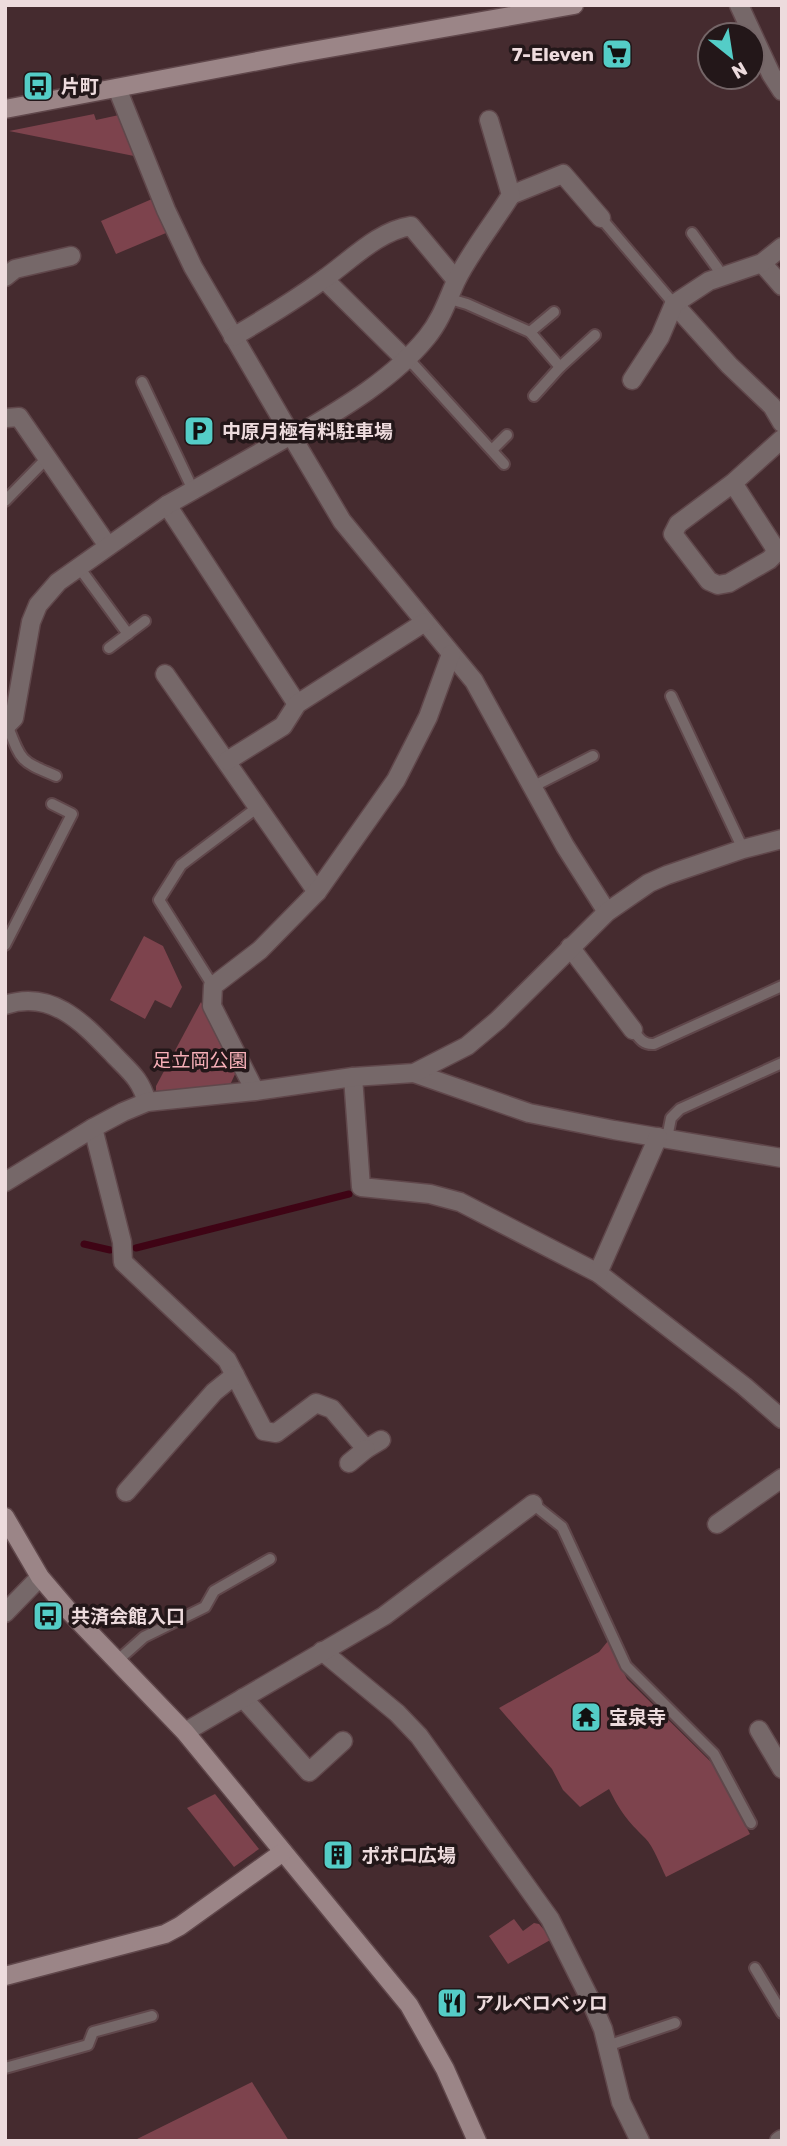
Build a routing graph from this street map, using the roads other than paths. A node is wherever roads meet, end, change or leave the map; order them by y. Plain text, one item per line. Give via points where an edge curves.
1 (574, 5) edge
2 (739, 5) edge
3 (543, 8) edge
4 (491, 12) edge
5 (117, 88) junction
6 (782, 91) edge
7 (5, 108) edge
8 (489, 120) dead end
9 (512, 195) junction
10 (601, 218) joint
11 (692, 233) dead end
12 (782, 247) edge
13 (71, 256) dead end
14 (762, 262) junction
15 (723, 276) junction
16 (5, 277) edge
17 (324, 279) junction
18 (456, 280) junction
19 (782, 286) edge
20 (450, 299) junction
21 (674, 304) junction
22 (554, 312) dead end
23 (530, 332) junction
24 (595, 335) dead end
25 (233, 337) junction
26 (405, 359) junction
27 (560, 367) junction
28 (632, 380) dead end
29 (142, 382) dead end
30 (534, 396) dead end
31 (6, 419) edge
32 (782, 423) edge
33 (507, 435) dead end
34 (291, 436) junction
35 (782, 439) edge
36 (492, 450) junction
37 (48, 457) junction
38 (504, 464) dead end
39 (733, 483) junction
40 (193, 490) junction
41 (5, 501) edge
42 (167, 505) junction
43 (108, 546) junction
44 (78, 566) junction
45 (145, 621) dead end
46 (425, 622) junction
47 (128, 634) junction
48 (109, 648) dead end
49 (452, 654) junction
50 (165, 674) dead end
51 (671, 696) dead end
52 (297, 704) junction
53 (6, 727) edge
54 (593, 756) dead end
55 (227, 761) junction
56 (56, 776) dead end
57 (534, 786) junction
58 (52, 804) dead end
59 (258, 807) junction
60 (782, 839) edge
61 (743, 849) junction
62 (317, 892) junction
63 (607, 912) junction
64 (5, 945) edge
65 (570, 947) junction
66 (213, 986) junction
67 (782, 986) edge
68 (5, 1006) edge
69 (633, 1030) joint
70 (782, 1063) edge
71 (414, 1073) junction
72 (353, 1077) junction
73 (255, 1091) junction
74 (147, 1102) junction
75 (93, 1128) junction
76 (662, 1138) junction
77 (782, 1158) edge
78 (5, 1182) edge
79 (598, 1273) junction
80 (234, 1375) junction
81 (782, 1419) edge
82 (348, 1463) dead end
83 (782, 1478) edge
84 (126, 1492) dead end
85 (533, 1504) joint
86 (5, 1517) edge
87 (717, 1524) dead end
88 (270, 1559) dead end
89 (40, 1577) junction
90 (5, 1614) edge
91 (323, 1651) junction
92 (117, 1661) junction
93 (243, 1698) junction
94 (759, 1730) dead end
95 (185, 1732) junction
96 (343, 1741) dead end
97 (782, 1769) edge
98 (751, 1822) dead end
99 (283, 1852) junction
100 (755, 1968) dead end
101 (5, 1976) edge
102 (782, 1986) edge
103 (770, 1993) junction
104 (782, 2013) edge
105 (152, 2016) dead end
106 (675, 2023) dead end
107 (607, 2046) junction
108 (5, 2068) edge
109 (477, 2141) edge
110 (640, 2141) edge

1 - 3 street
2 - 6 street
3 - 4 street
4 - 5 street
5 - 7 street
5 - 25 street via 166,210
8 - 9 street
9 - 10 street via 563,174
9 - 18 street
10 - 21 lane
11 - 15 lane
12 - 14 street
13 - 16 street via 15,269
14 - 15 street
14 - 19 street
15 - 21 street
17 - 18 street via 366,246 411,226
17 - 25 street
17 - 26 street
18 - 20 street
20 - 23 lane
20 - 26 street via 428,336
21 - 28 street via 660,337
21 - 32 street via 772,406
22 - 23 lane
23 - 27 lane
24 - 27 lane
25 - 34 street
26 - 34 street via 355,400
26 - 36 lane
27 - 30 lane
29 - 40 lane
31 - 37 street via 19,417
33 - 36 lane
34 - 40 street
34 - 46 street via 342,521
35 - 39 street
36 - 38 lane
37 - 41 lane
37 - 43 street
39 - 39 street via 678,524 673,534 709,581 718,585 729,583 776,553
40 - 42 street
42 - 43 street
42 - 52 street
43 - 44 street
44 - 47 lane
44 - 53 street via 38,605 14,718
45 - 47 lane
46 - 49 street
46 - 52 street
47 - 48 lane
49 - 57 street via 474,681
49 - 62 street via 397,780
50 - 55 street
51 - 61 lane
52 - 55 street via 284,726
53 - 56 lane via 26,763
54 - 57 lane
55 - 59 street
57 - 63 street
58 - 64 lane via 72,814
59 - 62 street
59 - 66 lane via 181,865 159,900
60 - 61 street
61 - 63 street via 667,874
62 - 66 street via 260,950
63 - 65 street
65 - 69 street
65 - 71 street via 467,1046
66 - 73 street via 212,1006
67 - 69 lane via 654,1044 641,1041
68 - 74 street via 42,1002 74,1016 141,1083
70 - 76 lane via 680,1110
71 - 72 street
71 - 76 street via 529,1113
72 - 73 street
72 - 79 street via 361,1186 460,1202
73 - 74 street
74 - 75 street
75 - 78 street
75 - 80 street via 123,1262 227,1360
76 - 77 street
76 - 79 street
79 - 81 street
80 - 82 street via 264,1431 276,1433 316,1403 332,1409 374,1444
80 - 84 street via 214,1392 158,1468
83 - 87 street
85 - 91 street via 384,1616
85 - 98 lane via 562,1527 626,1666 714,1754
86 - 89 street
88 - 92 lane via 214,1591 205,1607 144,1637
89 - 90 street
89 - 92 street
91 - 93 street
91 - 107 street via 397,1713 427,1747 550,1919 590,1999
92 - 95 street
93 - 95 street
93 - 96 street via 309,1772
94 - 97 street
95 - 99 street
99 - 101 street via 165,1934
99 - 109 street via 409,2006 445,2069
100 - 103 lane
102 - 103 lane
103 - 104 lane
105 - 108 lane via 93,2032 88,2045
106 - 107 lane
107 - 110 street via 621,2102

